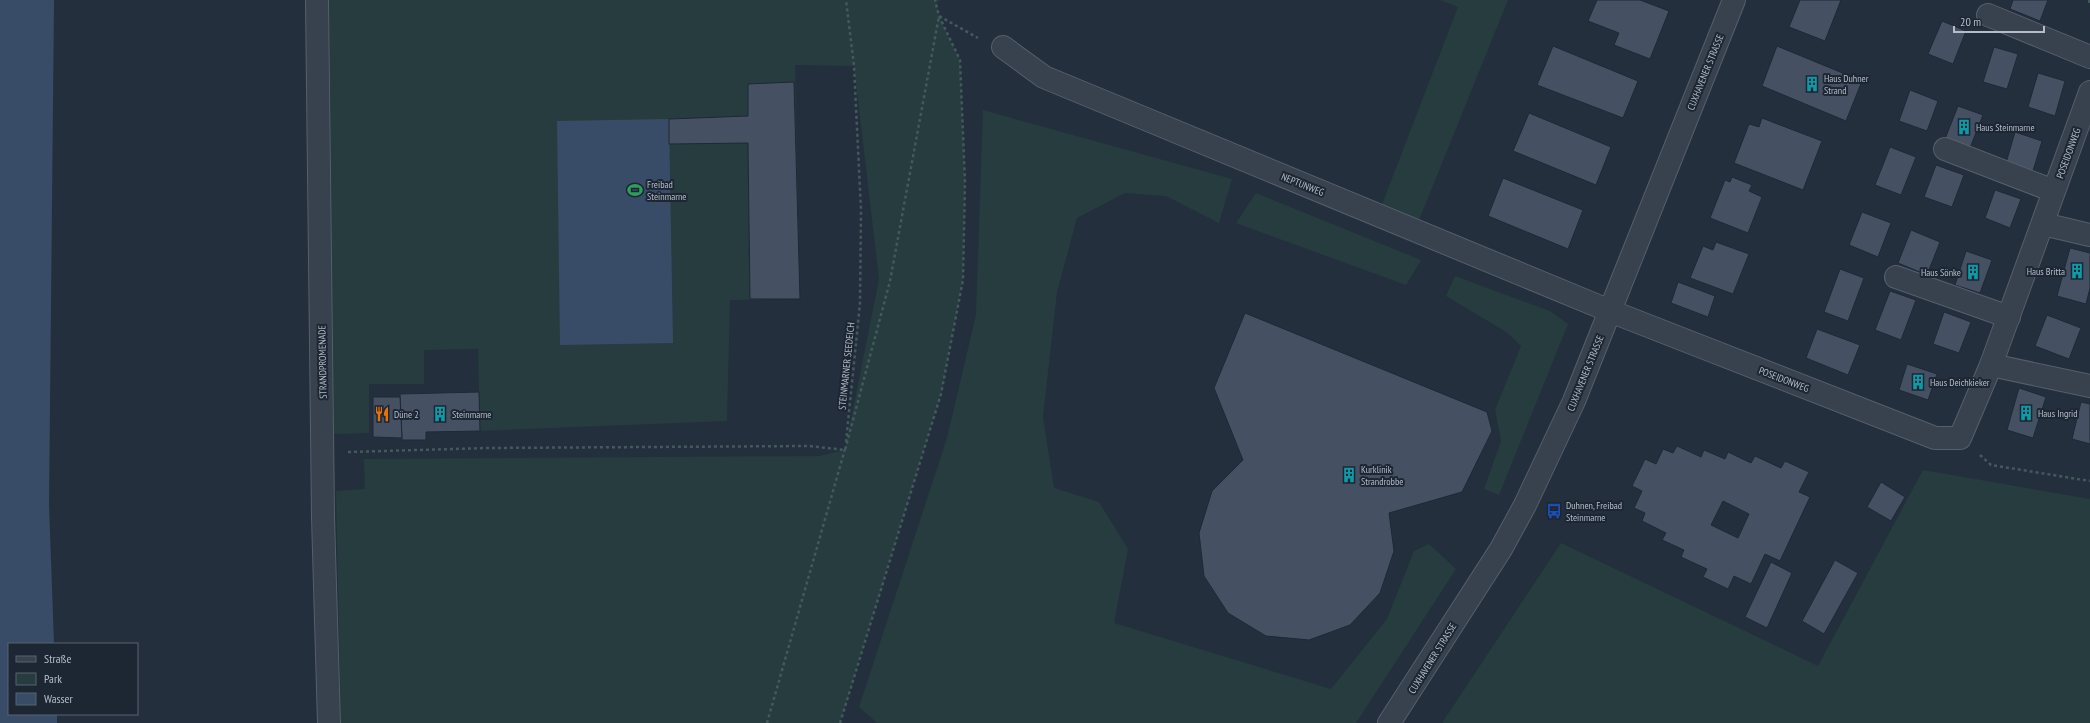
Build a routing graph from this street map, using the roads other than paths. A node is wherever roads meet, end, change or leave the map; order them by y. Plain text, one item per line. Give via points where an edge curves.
1 (317, 0) edge
2 (1734, 0) edge
3 (1988, 14) dead end
4 (1003, 47) road end
5 (2090, 57) edge
6 (2090, 92) edge
7 (1945, 150) dead end
8 (2054, 191) junction
9 (2043, 224) junction
10 (2090, 234) edge
11 (1896, 277) dead end
12 (1610, 310) junction
13 (2009, 317) junction
14 (1992, 366) junction
15 (2090, 386) edge
16 (329, 723) edge
17 (1389, 723) edge

1 - 16 street, STRANDPROMENADE via 323,517
2 - 12 street, CUXHAVENER STRASSE
3 - 5 street
4 - 12 street, NEPTUNWEG via 1044,77
6 - 8 street, POSEIDONWEG
7 - 8 street, POSEIDONWEG
8 - 9 street, POSEIDONWEG
9 - 10 street
9 - 13 street, POSEIDONWEG
11 - 13 street
12 - 14 street, POSEIDONWEG via 1936,438 1960,438
12 - 17 street, CUXHAVENER STRASSE via 1574,401 1525,504 1500,549
13 - 14 street, POSEIDONWEG
14 - 15 street

